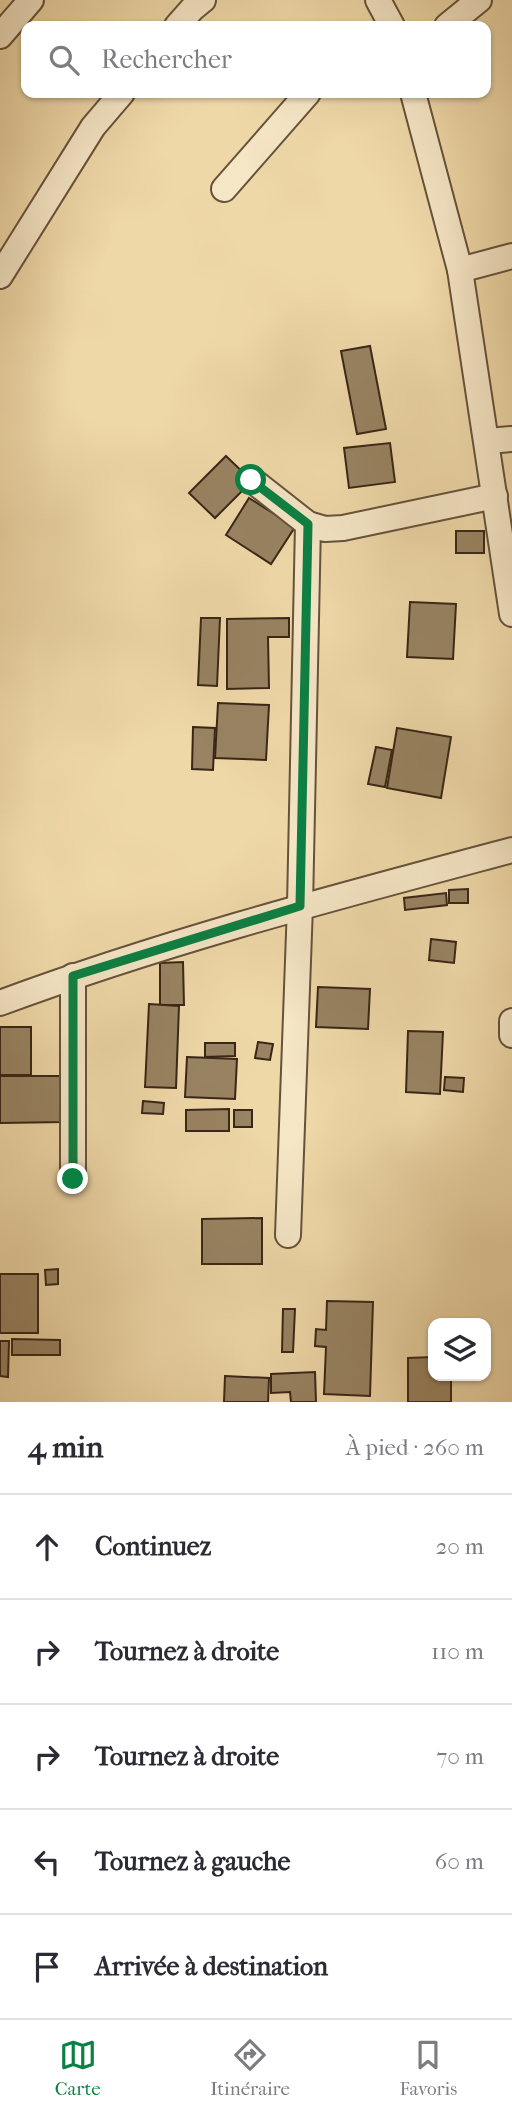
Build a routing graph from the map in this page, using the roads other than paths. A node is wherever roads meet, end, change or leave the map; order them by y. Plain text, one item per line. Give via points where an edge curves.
1 (31, 0) edge
2 (204, 0) edge
3 (479, 0) edge
4 (181, 21) edge
5 (453, 21) edge
6 (0, 36) edge
7 (117, 98) edge
8 (304, 98) edge
9 (414, 98) edge
10 (224, 189) dead end
11 (512, 256) edge
12 (460, 270) junction
13 (0, 276) edge
14 (512, 439) edge
15 (487, 441) junction
16 (251, 480) dead end
17 (495, 496) junction
18 (308, 524) junction
19 (512, 614) edge
20 (512, 850) edge
21 (300, 906) junction
22 (73, 976) junction
23 (0, 1003) edge
24 (512, 1021) edge
25 (512, 1031) edge
26 (73, 1179) dead end
27 (288, 1235) dead end

1 - 6 street
2 - 4 street
3 - 5 street
7 - 13 street via 93,127
8 - 10 street
9 - 12 street
11 - 12 street
12 - 15 street
14 - 15 street
15 - 17 street
16 - 18 street
17 - 18 street via 343,528
17 - 19 street
18 - 21 street
20 - 21 street
21 - 22 street
21 - 27 street
22 - 23 street
22 - 26 street
24 - 25 street

